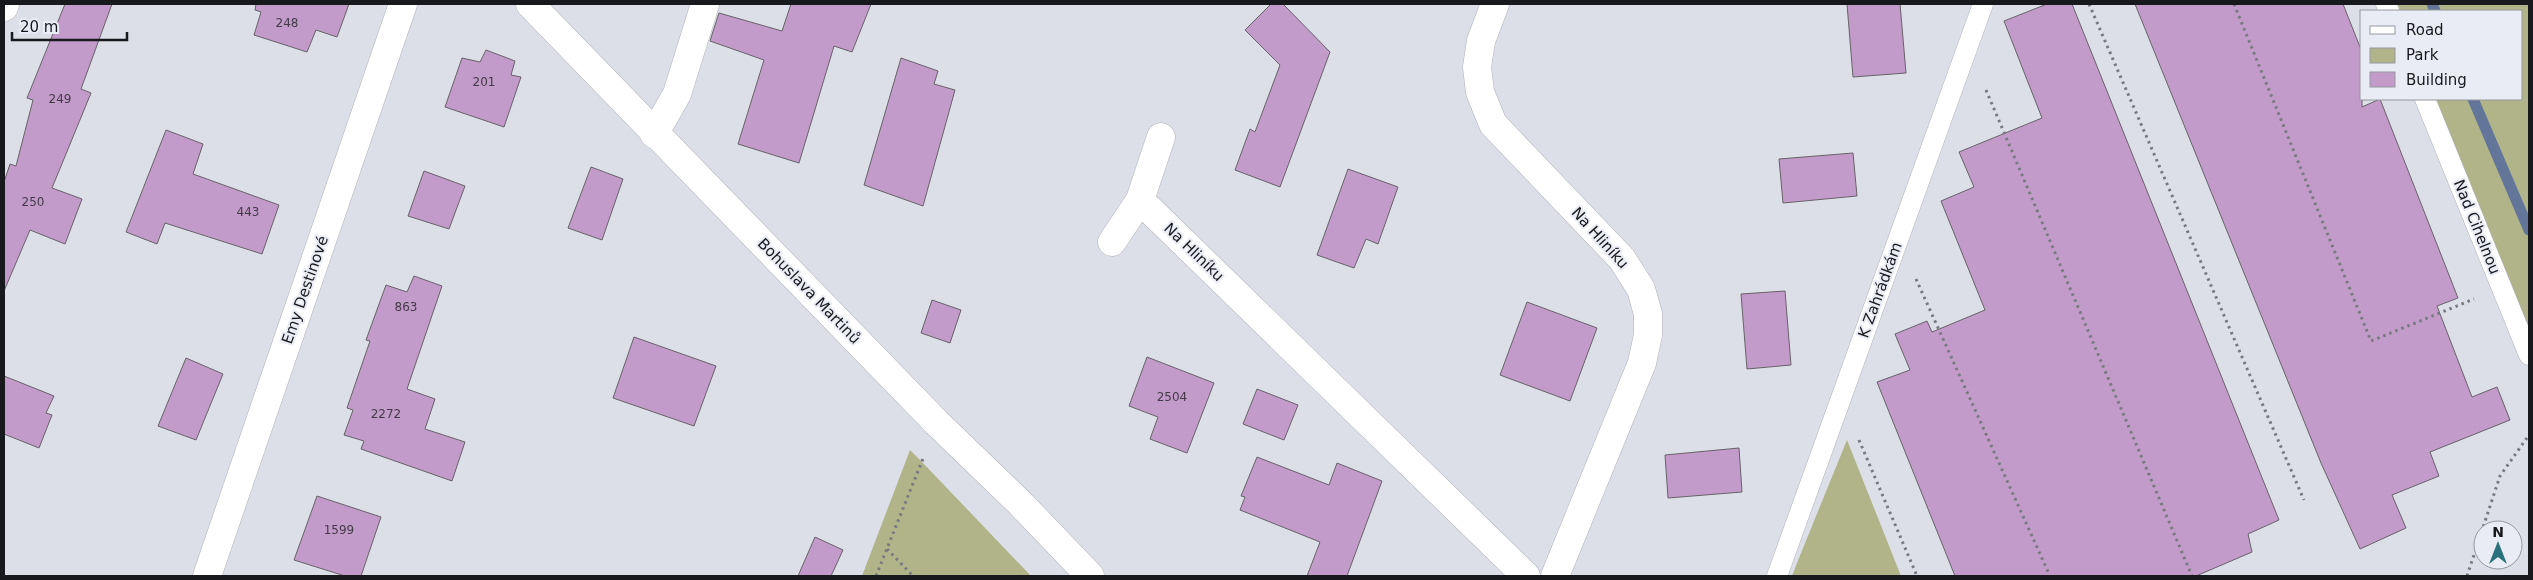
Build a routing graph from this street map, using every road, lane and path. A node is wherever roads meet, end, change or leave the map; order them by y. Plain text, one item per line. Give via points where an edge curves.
1 (5, 4) edge
2 (402, 4) edge
3 (530, 4) edge
4 (705, 4) edge
5 (1495, 4) edge
6 (1983, 4) edge
7 (2089, 4) edge
8 (2234, 4) edge
9 (4, 7) edge
10 (1968, 48) junction
11 (2425, 100) edge
12 (654, 134) junction
13 (1162, 137) dead end
14 (1140, 200) junction
15 (1898, 240) junction
16 (1112, 242) dead end
17 (2502, 288) junction
18 (2529, 355) edge
19 (1842, 398) junction
20 (2529, 435) edge
21 (922, 462) dead end
22 (2304, 500) dead end
23 (887, 549) junction
24 (207, 576) edge
25 (876, 576) edge
26 (913, 576) edge
27 (1090, 576) edge
28 (1526, 576) edge
29 (1555, 576) edge
30 (1777, 576) edge
31 (1917, 576) edge
32 (2050, 576) edge
33 (2192, 576) edge
34 (2467, 576) edge

1 - 9 street
2 - 24 street, Emy Destinové
3 - 12 street, Bohuslava Martinů
4 - 12 street via 677,94
5 - 29 street, Na Hliníku via 1481,41 1477,67 1480,92 1493,124 1622,258 1641,289 1648,314 1648,335 1642,363
6 - 10 lane, K Zahrádkám
7 - 22 path
8 - 17 path via 2372,340
10 - 15 lane, K Zahrádkám
10 - 33 path
11 - 17 lane, Nad Cihelnou
12 - 27 street, Bohuslava Martinů
13 - 14 street
14 - 16 street
14 - 28 street, Na Hliníku
15 - 19 lane, K Zahrádkám
15 - 32 path
17 - 18 lane, Nad Cihelnou
19 - 30 lane, K Zahrádkám
19 - 31 path
20 - 34 path via 2500,476
21 - 23 path
23 - 25 path
23 - 26 path

